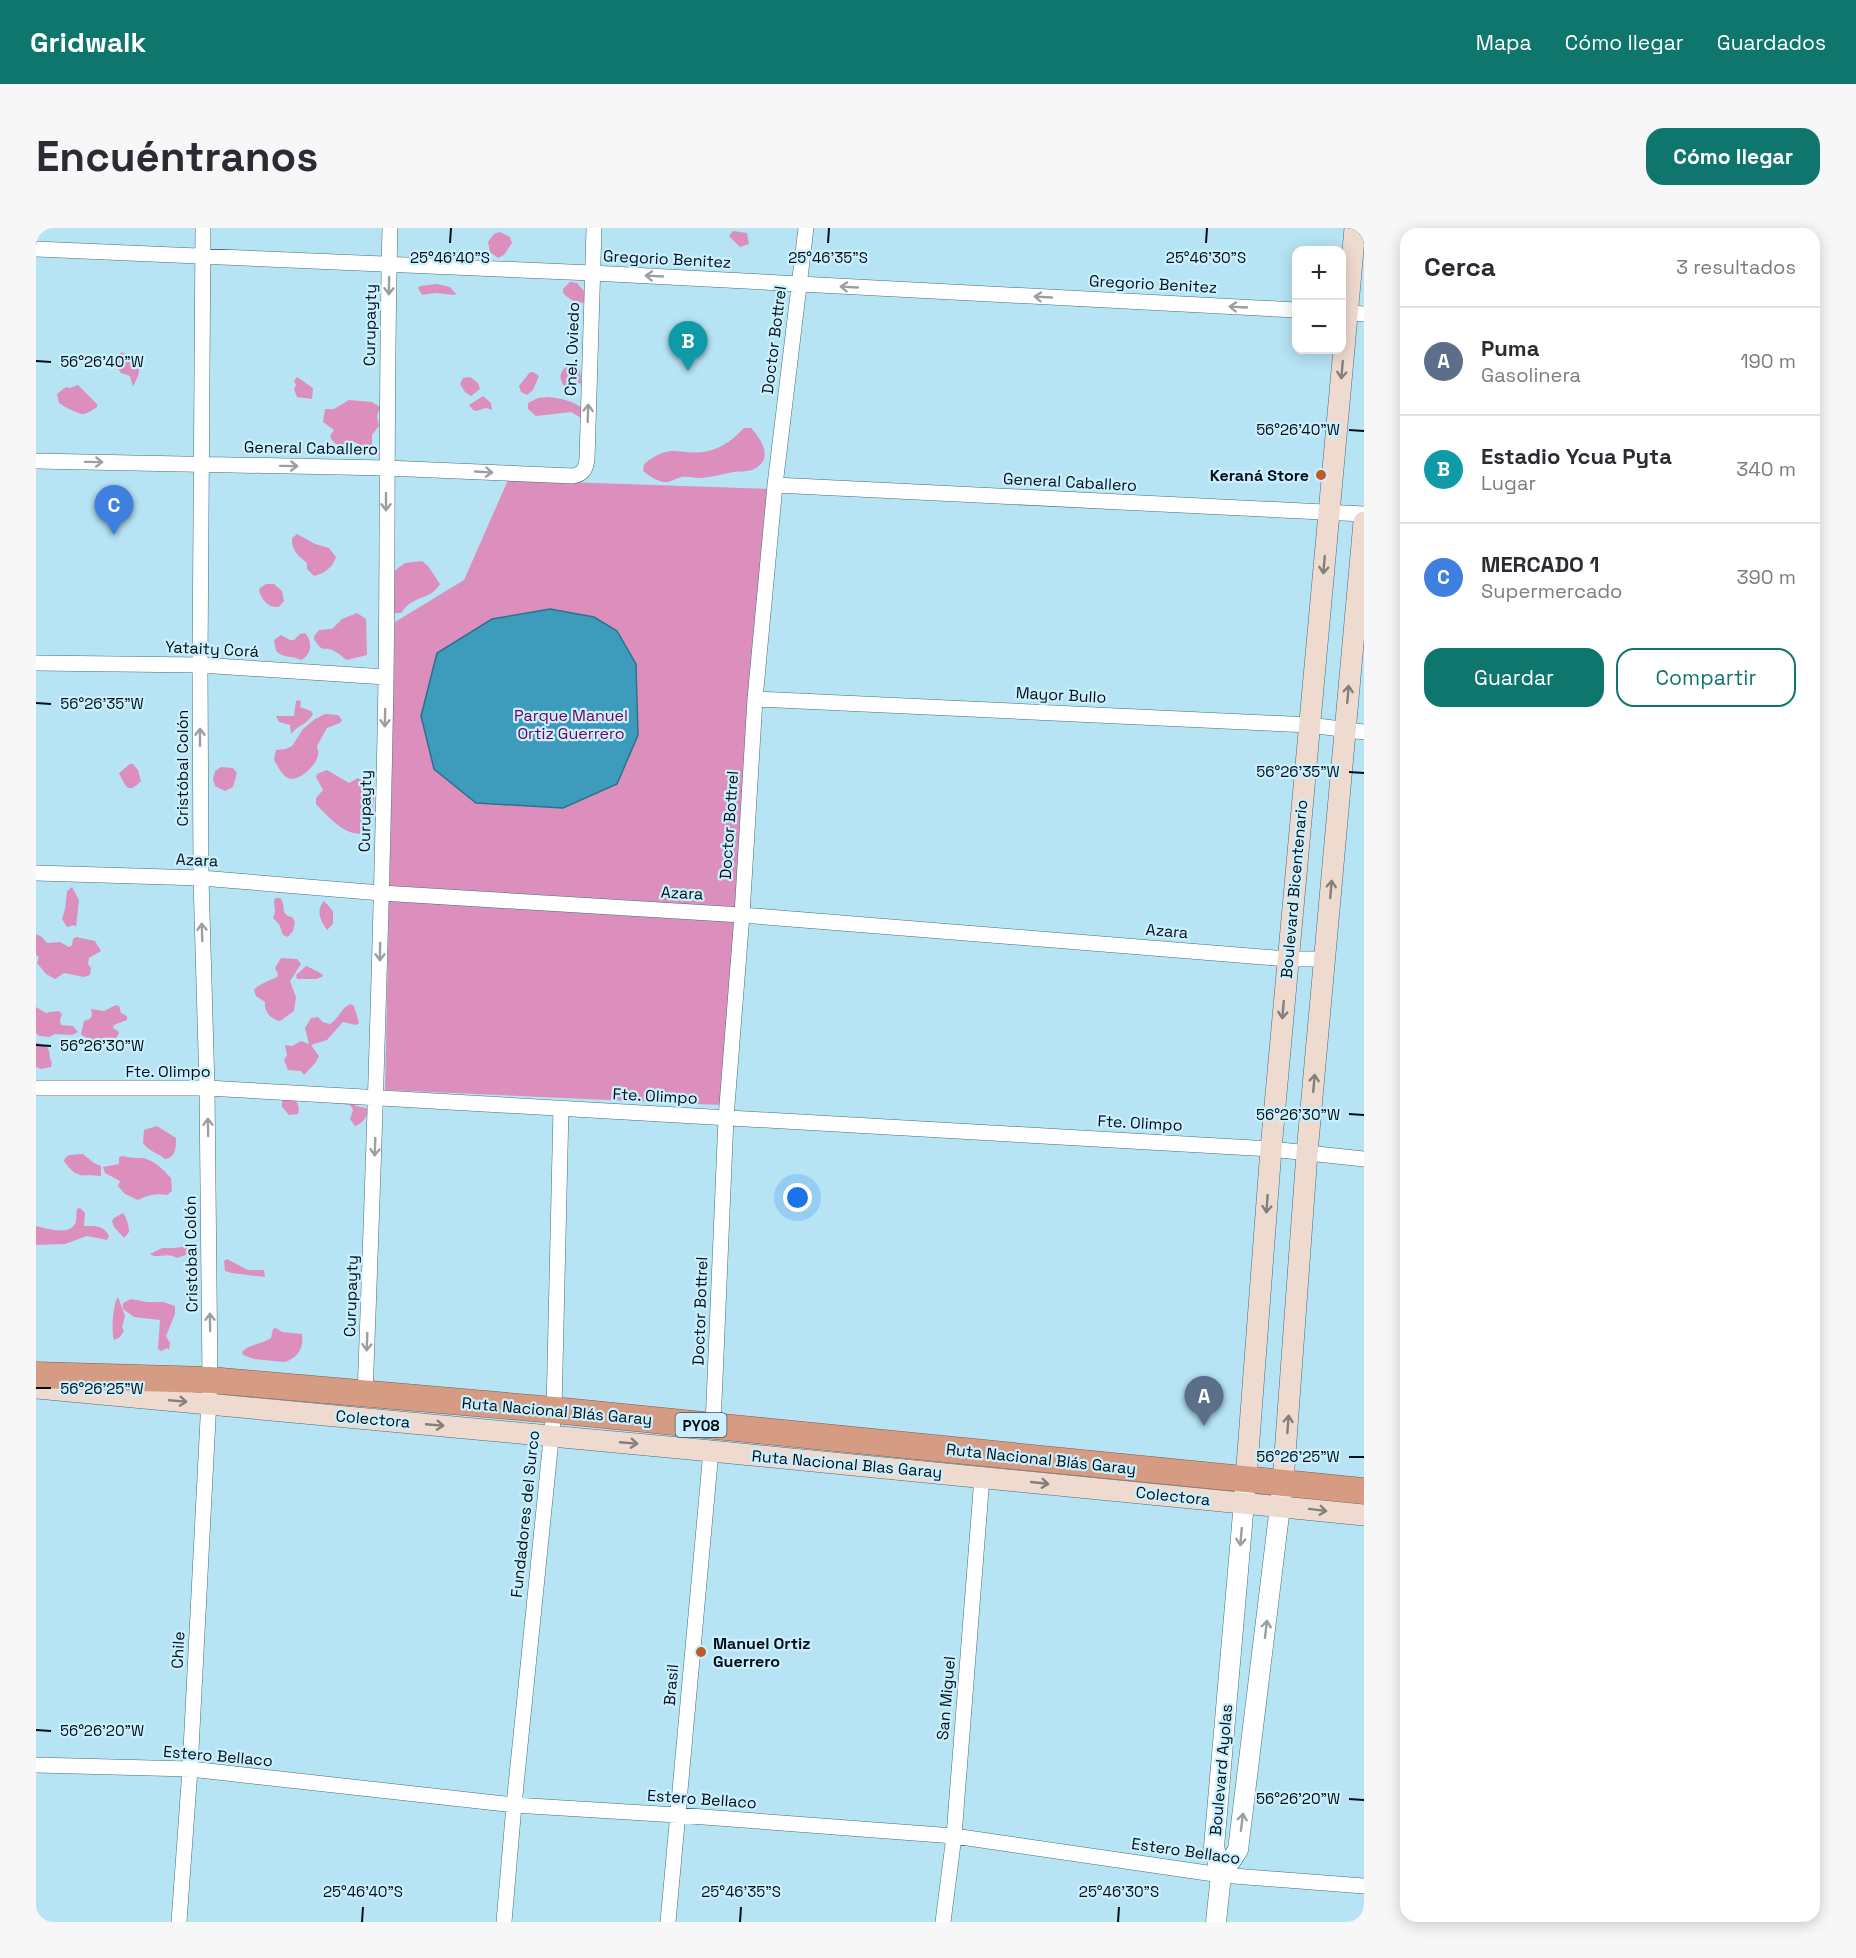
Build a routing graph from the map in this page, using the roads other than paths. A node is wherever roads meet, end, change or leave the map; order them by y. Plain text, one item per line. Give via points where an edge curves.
1 (203, 228) edge
2 (390, 228) edge
3 (594, 228) edge
4 (806, 228) edge
5 (1355, 228) edge
6 (36, 249) edge
7 (203, 255) junction
8 (389, 263) junction
9 (592, 273) junction
10 (799, 284) junction
11 (1292, 310) edge
12 (1351, 313) edge
13 (36, 461) edge
14 (201, 464) junction
15 (386, 468) junction
16 (584, 471) joint
17 (775, 485) junction
18 (1329, 512) junction
19 (1364, 514) edge
20 (1364, 522) edge
21 (36, 663) edge
22 (200, 665) junction
23 (386, 677) junction
24 (755, 699) junction
25 (1310, 725) junction
26 (1355, 731) edge
27 (36, 873) edge
28 (201, 878) junction
29 (381, 893) junction
30 (742, 915) junction
31 (1288, 959) junction
32 (1324, 959) junction
33 (36, 1088) edge
34 (207, 1088) junction
35 (377, 1097) junction
36 (561, 1108) junction
37 (726, 1118) junction
38 (1271, 1149) junction
39 (1307, 1153) junction
40 (1364, 1159) edge
41 (36, 1375) edge
42 (36, 1388) edge
43 (210, 1392) junction
44 (365, 1395) junction
45 (554, 1410) junction
46 (551, 1436) junction
47 (712, 1438) junction
48 (982, 1477) junction
49 (1245, 1491) junction
50 (1364, 1491) edge
51 (1282, 1494) junction
52 (1364, 1515) edge
53 (36, 1765) edge
54 (190, 1769) junction
55 (514, 1804) junction
56 (677, 1815) junction
57 (954, 1836) junction
58 (1221, 1875) junction
59 (1364, 1886) edge
60 (179, 1922) edge
61 (504, 1922) edge
62 (668, 1922) edge
63 (943, 1922) edge
64 (1216, 1922) edge

1 - 7 street, Cristóbal Colón
2 - 8 street, Curupayty
3 - 9 street, Cnel. Oviedo
4 - 10 street, Doctor Bottrel
5 - 12 main road, Boulevard Bicentenario
6 - 7 street, Gregorio Benitez
7 - 8 street, Gregorio Benitez
7 - 14 street, Cristóbal Colón
8 - 9 street, Gregorio Benitez
8 -> 15 street, Curupayty
10 -> 9 street, Gregorio Benitez
16 -> 9 street, Cnel. Oviedo
11 -> 10 street, Gregorio Benitez
10 - 17 street, Doctor Bottrel
12 -> 18 main road, Boulevard Bicentenario
13 -> 14 street, General Caballero
14 -> 15 street, General Caballero
14 - 22 street, Cristóbal Colón
15 -> 16 street, General Caballero via 573,476
15 -> 23 street, Curupayty
17 - 18 street, General Caballero
17 - 24 street, Doctor Bottrel
18 - 19 street, General Caballero
18 -> 25 main road, Boulevard Bicentenario
26 -> 20 main road
21 - 22 street, Yataity Corá
22 - 23 street, Yataity Corá
28 -> 22 street, Cristóbal Colón
23 -> 29 street, Curupayty
24 - 25 street, Mayor Bullo
24 - 30 street, Doctor Bottrel
25 - 26 street, Mayor Bullo
25 - 31 main road, Boulevard Bicentenario
32 -> 26 main road
27 - 28 street, Azara
28 - 29 street, Azara
34 -> 28 street, Cristóbal Colón
29 - 30 street, Azara
29 -> 35 street, Curupayty
30 - 31 street, Azara
30 - 37 street, Doctor Bottrel
31 - 32 street, Azara
31 -> 38 main road, Boulevard Bicentenario
39 -> 32 main road
33 - 34 street, Fte. Olimpo
34 - 35 street, Fte. Olimpo
43 -> 34 street, Cristóbal Colón
35 - 36 street, Fte. Olimpo
35 -> 44 street, Curupayty
36 - 37 street, Fte. Olimpo
36 - 45 street, Fundadores del Surco
37 - 38 street, Fte. Olimpo
37 - 47 street, Doctor Bottrel
38 - 39 street, Fte. Olimpo
38 -> 49 main road, Boulevard Bicentenario
39 - 40 street, Fte. Olimpo
51 -> 39 main road
41 - 43 highway, Ruta Nacional Blás Garay / PY08
42 -> 43 main road, Colectora
43 - 44 highway, Ruta Nacional Blás Garay / PY08
43 -> 46 main road, Colectora
43 - 54 street, Chile
44 - 45 highway, Ruta Nacional Blás Garay / PY08
45 - 46 street, Fundadores del Surco
45 - 47 highway, Ruta Nacional Blás Garay / PY08
46 -> 47 main road, Colectora
46 - 55 street, Fundadores del Surco
47 - 48 main road, Ruta Nacional Blas Garay
47 - 49 highway, Ruta Nacional Blás Garay / PY08
47 - 56 street, Brasil
48 -> 49 main road, Colectora
48 - 57 street, San Miguel
49 - 51 highway, Ruta Nacional Blás Garay / PY08
49 -> 58 street, Boulevard Ayolas via 1214,1847
50 - 51 highway, Ruta Nacional Blás Garay / PY08
51 -> 52 main road
58 -> 51 street, Boulevard Ayolas via 1238,1850
53 - 54 street, Estero Bellaco
54 - 55 street, Estero Bellaco
54 - 60 street, Chile
55 - 56 street, Estero Bellaco
55 - 61 street, Fundadores del Surco
56 - 57 street, Estero Bellaco
56 - 62 street, Brasil
57 - 58 street, Estero Bellaco
57 - 63 street, San Miguel
58 - 59 street, Estero Bellaco
58 - 64 street

